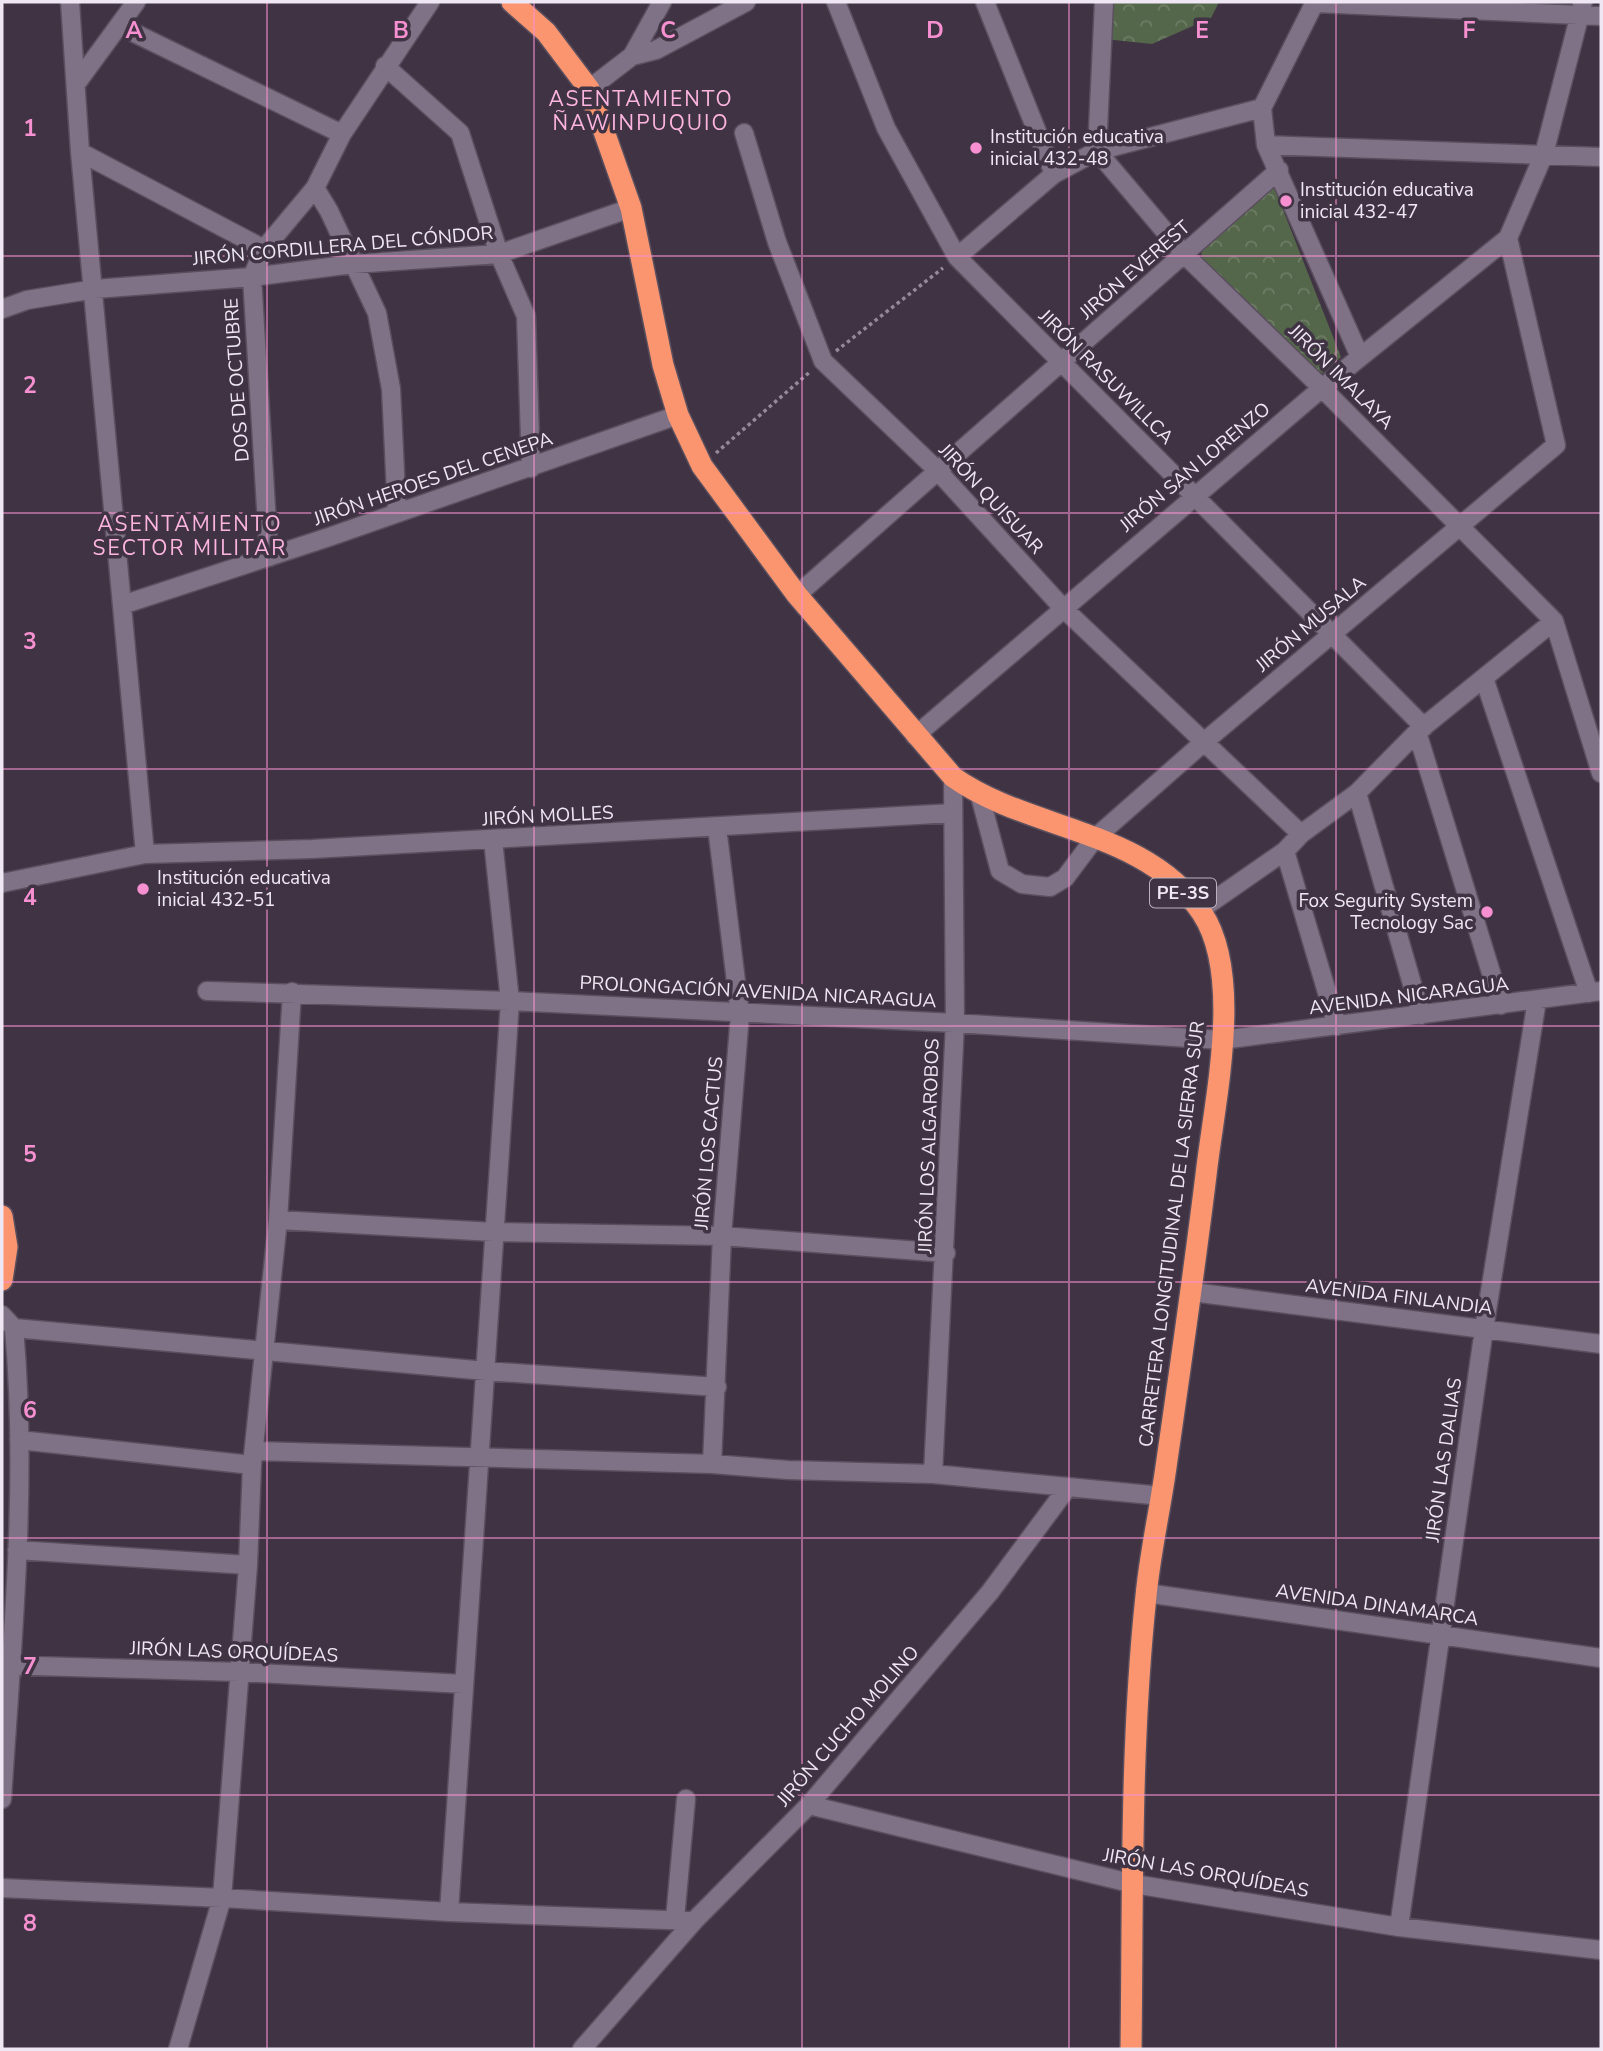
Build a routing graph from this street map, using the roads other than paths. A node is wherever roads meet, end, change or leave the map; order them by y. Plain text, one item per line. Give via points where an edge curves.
1 (70, 2) edge
2 (136, 2) edge
3 (430, 2) edge
4 (512, 2) edge
5 (662, 2) edge
6 (746, 2) edge
7 (836, 2) edge
8 (985, 2) edge
9 (1104, 2) edge
10 (1315, 2) edge
11 (1440, 6) edge
12 (1581, 9) edge
13 (1601, 16) edge
14 (120, 26) junction
15 (632, 56) junction
16 (385, 66) junction
17 (76, 84) junction
18 (589, 89) junction
19 (1262, 108) junction
20 (744, 133) dead end
21 (342, 134) junction
22 (1266, 145) junction
23 (1097, 150) junction
24 (80, 152) junction
25 (1544, 153) junction
26 (1601, 157) edge
27 (1279, 170) junction
28 (1054, 174) junction
29 (315, 188) junction
30 (631, 208) junction
31 (1508, 238) junction
32 (264, 249) junction
33 (499, 254) junction
34 (1185, 255) junction
35 (957, 257) junction
36 (353, 264) junction
37 (252, 277) junction
38 (95, 289) junction
39 (2, 309) edge
40 (1360, 357) junction
41 (1062, 362) junction
42 (1322, 388) junction
43 (678, 415) junction
44 (531, 468) junction
45 (936, 470) junction
46 (1193, 496) junction
47 (397, 513) junction
48 (1459, 525) junction
49 (269, 557) junction
50 (797, 595) junction
51 (122, 605) junction
52 (1063, 608) junction
53 (1553, 621) junction
54 (1332, 634) junction
55 (1484, 678) junction
56 (1421, 730) junction
57 (915, 736) junction
58 (1204, 742) junction
59 (1600, 767) edge
60 (953, 777) junction
61 (1357, 793) junction
62 (980, 796) junction
63 (953, 813) junction
64 (718, 827) junction
65 (1301, 834) junction
66 (1095, 838) junction
67 (494, 840) junction
68 (1285, 851) junction
69 (145, 854) junction
70 (2, 883) edge
71 (1200, 910) junction
72 (207, 991) dead end
73 (292, 992) junction
74 (1595, 992) edge
75 (1537, 1000) junction
76 (510, 1001) junction
77 (1501, 1005) junction
78 (740, 1014) junction
79 (1421, 1014) junction
80 (956, 1023) junction
81 (1337, 1026) junction
82 (1222, 1041) junction
83 (2, 1216) edge
84 (278, 1220) junction
85 (495, 1232) junction
86 (722, 1236) junction
87 (946, 1253) junction
88 (2, 1280) edge
89 (1192, 1292) junction
90 (8, 1322) edge
91 (1484, 1329) junction
92 (1601, 1344) edge
93 (262, 1350) junction
94 (486, 1371) junction
95 (717, 1387) junction
96 (19, 1440) junction
97 (254, 1458) junction
98 (481, 1458) junction
99 (712, 1464) junction
100 (933, 1474) junction
101 (1069, 1488) junction
102 (1162, 1496) junction
103 (17, 1550) junction
104 (248, 1565) junction
105 (1146, 1593) junction
106 (1439, 1636) junction
107 (1601, 1658) edge
108 (6, 1665) edge
109 (239, 1672) junction
110 (464, 1684) junction
111 (686, 1798) dead end
112 (2, 1799) edge
113 (809, 1805) junction
114 (1133, 1884) junction
115 (2, 1888) edge
116 (222, 1898) junction
117 (449, 1912) junction
118 (675, 1919) junction
119 (694, 1921) junction
120 (1399, 1927) junction
121 (1601, 1950) edge
122 (178, 2049) edge
123 (582, 2049) edge
124 (1131, 2049) edge

1 - 17 street
2 - 14 street
3 - 16 street, DOS DE OCTUBRE
4 - 18 highway, CARRETERA LONGITUDINAL DE LA SIERRA SUR / PE-3S via 546,32
5 - 15 street
6 - 15 street via 656,50
7 - 35 street, JIRÓN RASUWILLCA via 886,128
8 - 28 street
9 - 23 street
10 - 11 street
10 - 19 street
11 - 12 street
12 - 13 street
12 - 25 street
14 - 17 street
14 - 21 street
15 - 18 street
16 - 21 street, DOS DE OCTUBRE
16 - 33 street via 460,133
17 - 24 street
18 - 30 highway, CARRETERA LONGITUDINAL DE LA SIERRA SUR / PE-3S
19 - 22 street
19 - 23 street
20 - 45 street, JIRÓN QUISUAR via 777,242 823,361
21 - 29 street, DOS DE OCTUBRE
22 - 25 street
22 - 27 street
23 - 28 street
23 - 34 street, JIRÓN IMALAYA
24 - 32 street
24 - 38 street
25 - 26 street
25 - 31 street
27 - 34 street, JIRÓN EVEREST
27 - 40 street
28 - 35 street
29 - 32 street, DOS DE OCTUBRE
29 - 36 street
30 - 33 street, JIRÓN CORDILLERA DEL CÓNDOR
30 - 43 highway, CARRETERA LONGITUDINAL DE LA SIERRA SUR / PE-3S via 663,365
31 - 40 street, JIRÓN SAN LORENZO
31 - 48 street, JIRÓN MUSALA via 1556,445
32 - 37 street, DOS DE OCTUBRE
33 - 36 street, JIRÓN CORDILLERA DEL CÓNDOR
33 - 44 street via 526,316
34 - 41 street, JIRÓN EVEREST
34 - 42 street, JIRÓN IMALAYA
35 - 41 street, JIRÓN RASUWILLCA
36 - 37 street, JIRÓN CORDILLERA DEL CÓNDOR
36 - 47 street via 377,313 391,389
37 - 38 street, JIRÓN CORDILLERA DEL CÓNDOR
37 - 49 street, DOS DE OCTUBRE
38 - 39 street, JIRÓN CORDILLERA DEL CÓNDOR via 27,300
38 - 51 street
40 - 42 street, JIRÓN SAN LORENZO
41 - 45 street, JIRÓN EVEREST
41 - 46 street, JIRÓN RASUWILLCA
42 - 46 street, JIRÓN SAN LORENZO
42 - 48 street, JIRÓN IMALAYA
43 - 44 street, JIRÓN HEROES DEL CENEPA
43 - 50 highway, CARRETERA LONGITUDINAL DE LA SIERRA SUR / PE-3S via 702,466
44 - 47 street, JIRÓN HEROES DEL CENEPA
45 - 50 street, JIRÓN EVEREST
45 - 52 street, JIRÓN QUISUAR
46 - 52 street, JIRÓN SAN LORENZO
46 - 54 street, JIRÓN RASUWILLCA
47 - 49 street, JIRÓN HEROES DEL CENEPA
48 - 53 street, JIRÓN IMALAYA
48 - 54 street, JIRÓN MUSALA
49 - 51 street, JIRÓN HEROES DEL CENEPA
50 - 57 highway, CARRETERA LONGITUDINAL DE LA SIERRA SUR / PE-3S
51 - 69 street
52 - 57 street, JIRÓN SAN LORENZO
52 - 58 street, JIRÓN QUISUAR
53 - 55 street
53 - 59 street, JIRÓN IMALAYA
54 - 56 street, JIRÓN RASUWILLCA
54 - 58 street, JIRÓN MUSALA
55 - 56 street
55 - 74 street
56 - 61 street
56 - 77 street
57 - 60 highway, CARRETERA LONGITUDINAL DE LA SIERRA SUR / PE-3S
58 - 65 street, JIRÓN QUISUAR
58 - 66 street, JIRÓN MUSALA
60 - 62 highway, CARRETERA LONGITUDINAL DE LA SIERRA SUR / PE-3S
60 - 63 street, JIRÓN LOS ALGAROBOS
61 - 65 street
61 - 79 street
62 - 66 highway, CARRETERA LONGITUDINAL DE LA SIERRA SUR / PE-3S
62 - 66 street, JIRÓN MUSALA via 1000,871 1022,884 1050,887 1065,878
63 - 64 street, JIRÓN MOLLES
63 - 80 street, JIRÓN LOS ALGAROBOS
64 - 67 street, JIRÓN MOLLES
64 - 78 street, JIRÓN LOS CACTUS
65 - 68 street
66 - 71 highway, CARRETERA LONGITUDINAL DE LA SIERRA SUR / PE-3S via 1134,854 1168,876
67 - 69 street, JIRÓN MOLLES
67 - 76 street
68 - 71 street
68 - 81 street
69 - 70 street, JIRÓN MOLLES
71 - 82 highway, CARRETERA LONGITUDINAL DE LA SIERRA SUR / PE-3S via 1214,936 1222,985
72 - 73 street, PROLONGACIÓN AVENIDA NICARAGUA
73 - 76 street, PROLONGACIÓN AVENIDA NICARAGUA
73 - 84 street
74 - 75 street, AVENIDA NICARAGUA
75 - 77 street, AVENIDA NICARAGUA
75 - 91 street, JIRÓN LAS DALIAS
76 - 78 street, PROLONGACIÓN AVENIDA NICARAGUA
76 - 85 street
77 - 79 street, AVENIDA NICARAGUA
78 - 80 street, PROLONGACIÓN AVENIDA NICARAGUA
78 - 86 street, JIRÓN LOS CACTUS
79 - 81 street, AVENIDA NICARAGUA
80 - 82 street, PROLONGACIÓN AVENIDA NICARAGUA
80 - 87 street, JIRÓN LOS ALGAROBOS
81 - 82 street, AVENIDA NICARAGUA
82 - 89 highway, CARRETERA LONGITUDINAL DE LA SIERRA SUR / PE-3S
83 - 88 highway via 7,1247
84 - 85 street
84 - 93 street
85 - 86 street
85 - 94 street
86 - 87 street
86 - 95 street, JIRÓN LOS CACTUS
87 - 100 street, JIRÓN LOS ALGAROBOS
89 - 91 street, AVENIDA FINLANDIA
89 - 102 highway, CARRETERA LONGITUDINAL DE LA SIERRA SUR / PE-3S
90 - 93 street
90 - 96 street
91 - 92 street, AVENIDA FINLANDIA
91 - 106 street, JIRÓN LAS DALIAS
93 - 94 street
93 - 97 street
94 - 95 street
94 - 98 street
95 - 99 street, JIRÓN LOS CACTUS
96 - 97 street
96 - 103 street
97 - 98 street
97 - 104 street
98 - 99 street
98 - 110 street
99 - 100 street
100 - 101 street
101 - 102 street
101 - 113 street, JIRÓN CUCHO MOLINO via 990,1592
102 - 105 highway, CARRETERA LONGITUDINAL DE LA SIERRA SUR / PE-3S
103 - 104 street
103 - 108 street
104 - 109 street
105 - 106 street, AVENIDA DINAMARCA
105 - 114 highway, CARRETERA LONGITUDINAL DE LA SIERRA SUR / PE-3S via 1134,1749
106 - 107 street, AVENIDA DINAMARCA
106 - 120 street, JIRÓN LAS DALIAS
108 - 109 street, JIRÓN LAS ORQUÍDEAS
108 - 112 street
109 - 110 street, JIRÓN LAS ORQUÍDEAS
109 - 116 street
110 - 117 street
111 - 118 street
113 - 114 street, JIRÓN LAS ORQUÍDEAS
113 - 119 street, JIRÓN CUCHO MOLINO
114 - 120 street, JIRÓN LAS ORQUÍDEAS
114 - 124 highway, CARRETERA LONGITUDINAL DE LA SIERRA SUR / PE-3S
115 - 116 street
116 - 117 street
116 - 122 street
117 - 118 street
118 - 119 street
119 - 123 street, JIRÓN CUCHO MOLINO
120 - 121 street, JIRÓN LAS ORQUÍDEAS

